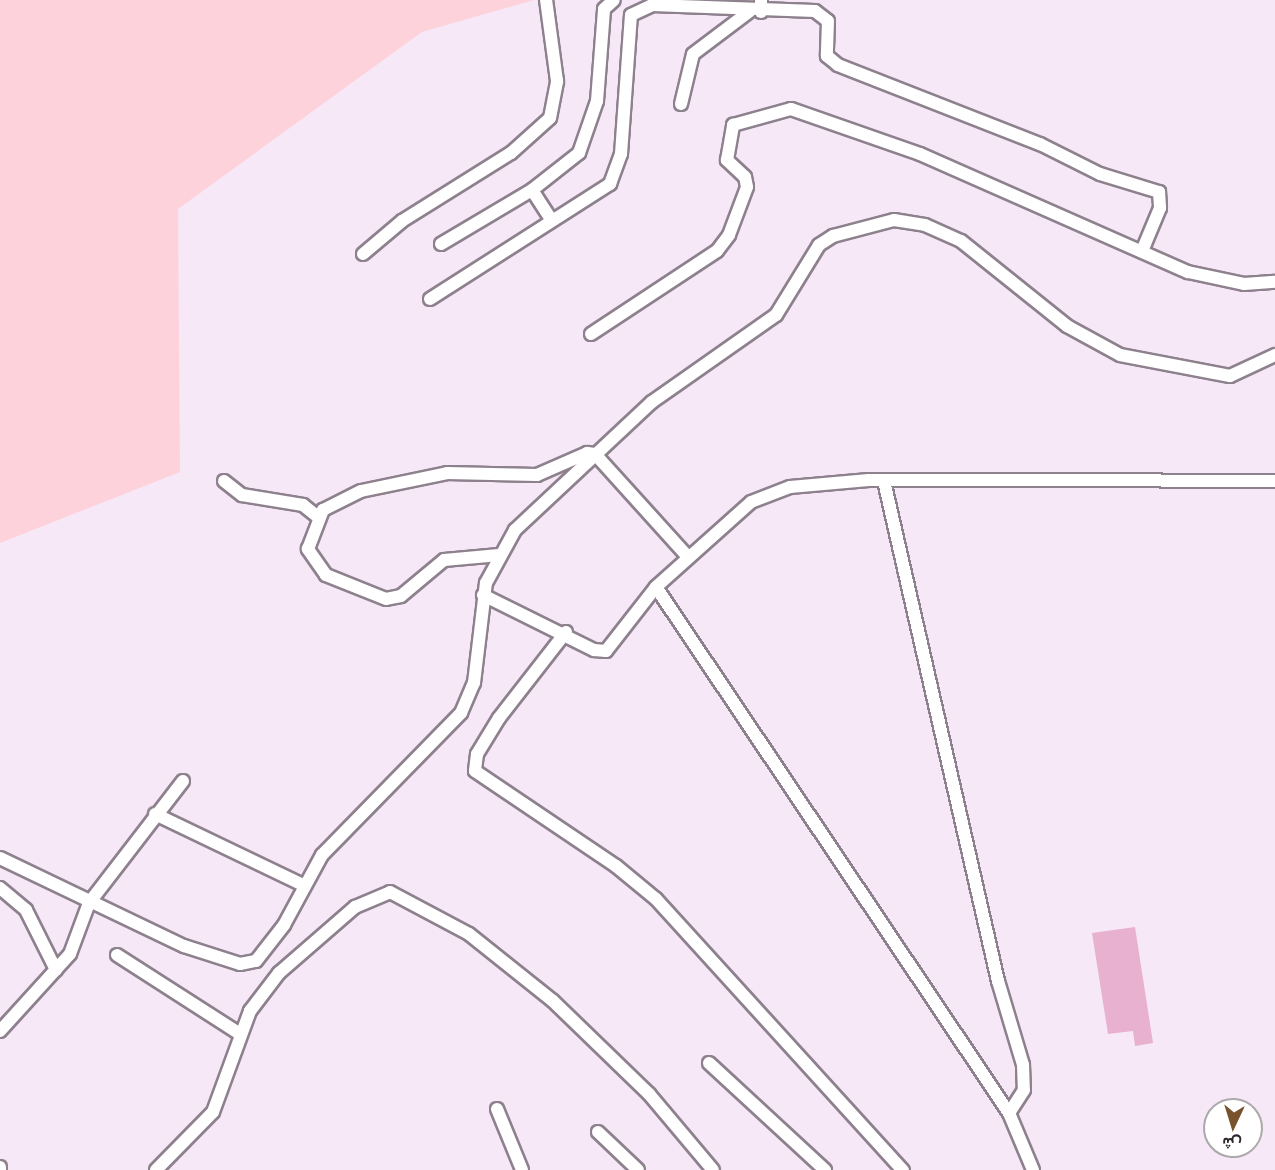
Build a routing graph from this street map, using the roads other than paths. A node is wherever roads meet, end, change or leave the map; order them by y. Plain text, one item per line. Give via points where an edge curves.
1 (546, 0) edge
2 (614, 0) edge
3 (646, 2) edge
4 (814, 6) edge
5 (757, 8) edge
6 (681, 105) dead end
7 (532, 190) junction
8 (550, 218) junction
9 (441, 244) dead end
10 (1142, 251) junction
11 (363, 254) dead end
12 (1275, 282) edge
13 (430, 299) dead end
14 (591, 334) dead end
15 (1275, 355) edge
16 (596, 454) junction
17 (224, 481) dead end
18 (884, 481) junction
19 (1275, 481) edge
20 (318, 517) junction
21 (499, 555) junction
22 (688, 557) junction
23 (656, 587) junction
24 (483, 595) junction
25 (566, 632) junction
26 (183, 781) dead end
27 (155, 814) junction
28 (0, 858) edge
29 (305, 886) junction
30 (0, 888) edge
31 (88, 903) junction
32 (117, 955) dead end
33 (56, 970) junction
34 (0, 1031) edge
35 (240, 1035) junction
36 (709, 1063) dead end
37 (497, 1109) dead end
38 (1010, 1113) junction
39 (598, 1132) dead end
40 (156, 1170) edge
41 (522, 1170) edge
42 (638, 1170) edge
43 (713, 1170) edge
44 (825, 1170) edge
45 (903, 1170) edge
46 (1033, 1170) edge

1 - 11 street via 558,81 550,118 511,153 402,221
2 - 7 street via 603,14 597,101 587,136 573,159
3 - 5 street
3 - 8 street via 631,15 615,176 591,197
4 - 5 street
4 - 10 street via 828,21 827,56 838,65 1040,144 1100,174 1159,192 1160,208
5 - 6 street via 693,54
7 - 8 street
7 - 9 street
8 - 13 street
10 - 12 street via 1203,277
10 - 14 street via 920,154 792,109 733,125 727,160 745,177 747,187 729,235 717,251
15 - 16 street via 1230,376 1108,351 1067,326 961,241 925,225 894,220 824,240 776,315 678,381
16 - 20 street via 574,455 537,475 464,471 380,486 334,502
16 - 21 street via 515,530
16 - 22 street
17 - 20 street via 242,495 303,505
18 - 19 street
18 - 22 street via 810,484 770,493 751,502
18 - 38 street via 998,981 1023,1065 1024,1090
20 - 21 street via 309,540 314,563 337,582 376,598 401,596 444,560
21 - 24 street
22 - 23 street
23 - 25 street via 606,651 594,651
23 - 38 street
24 - 25 street
24 - 29 street via 474,683 461,713 332,844
25 - 45 street via 493,726 477,754 475,771 616,866 656,899
26 - 27 street
27 - 29 street
27 - 31 street
28 - 31 street
29 - 31 street via 274,941 246,965 184,946
30 - 33 street via 22,905
31 - 33 street via 80,938
32 - 35 street
33 - 34 street
35 - 40 street via 230,1077 213,1112
35 - 43 street via 263,992 303,950 362,903 379,894 397,894 469,934 553,1002 649,1094
36 - 44 street
37 - 41 street
38 - 46 street
39 - 42 street

